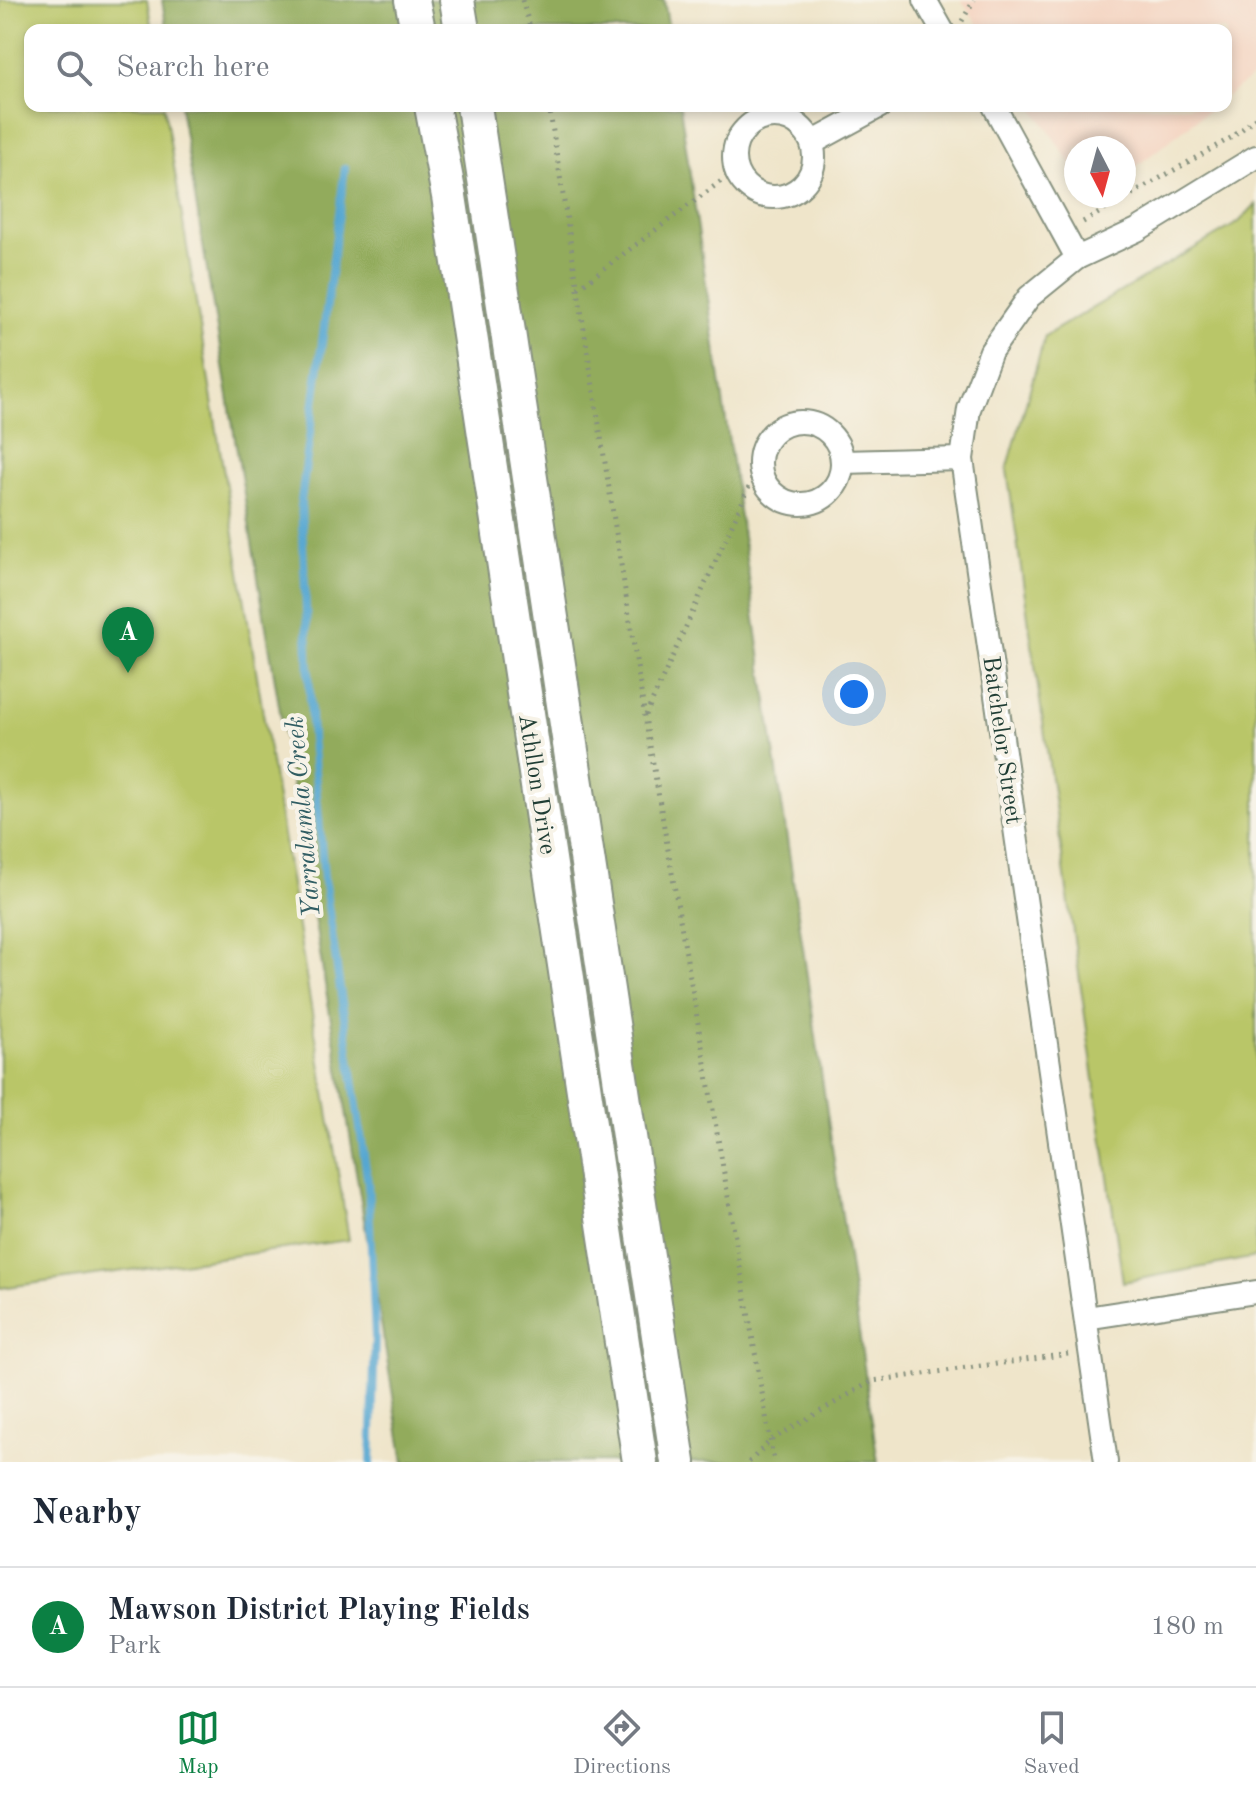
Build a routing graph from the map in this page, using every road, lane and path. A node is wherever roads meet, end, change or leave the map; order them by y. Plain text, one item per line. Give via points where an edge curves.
1 (412, 0) edge
2 (457, 0) edge
3 (522, 0) edge
4 (925, 0) edge
5 (974, 0) edge
6 (417, 24) edge
7 (461, 24) edge
8 (529, 24) edge
9 (946, 24) edge
10 (953, 24) edge
11 (433, 112) edge
12 (475, 112) edge
13 (550, 112) edge
14 (869, 112) edge
15 (997, 112) edge
16 (1256, 117) edge
17 (812, 143) junction
18 (1256, 157) edge
19 (736, 170) junction
20 (1074, 215) dead end
21 (1077, 258) junction
22 (578, 288) junction
23 (962, 459) junction
24 (842, 462) junction
25 (759, 465) junction
26 (645, 717) junction
27 (1256, 1292) edge
28 (1086, 1318) junction
29 (1090, 1352) junction
30 (771, 1440) junction
31 (640, 1462) edge
32 (678, 1462) edge
33 (749, 1462) edge
34 (774, 1462) edge
35 (1106, 1462) edge

1 - 6 main road
2 - 7 main road
3 - 8 path
4 - 9 street
5 - 10 path
11 - 31 main road, Athllon Drive
12 - 32 main road, Athllon Drive
13 - 22 path
14 - 17 street
15 - 21 street
16 - 20 path via 1234,136 1082,223
17 - 19 street via 794,122 767,118 754,123 736,143
17 - 19 street via 815,155 808,180 789,195 776,198 751,191
18 - 21 street, Batchelor Street via 1137,230
19 - 22 path
21 - 23 street, Batchelor Street via 1029,297 991,351 969,409
22 - 26 path
23 - 24 street
23 - 28 street, Batchelor Street
24 - 25 street via 833,489 809,504 781,500 770,491
24 - 25 street via 834,437 799,421 766,440
25 - 26 path
26 - 30 path
27 - 28 street
28 - 29 street, Batchelor Street
29 - 30 path via 872,1381
29 - 35 street, Batchelor Street
30 - 33 path
30 - 34 path

